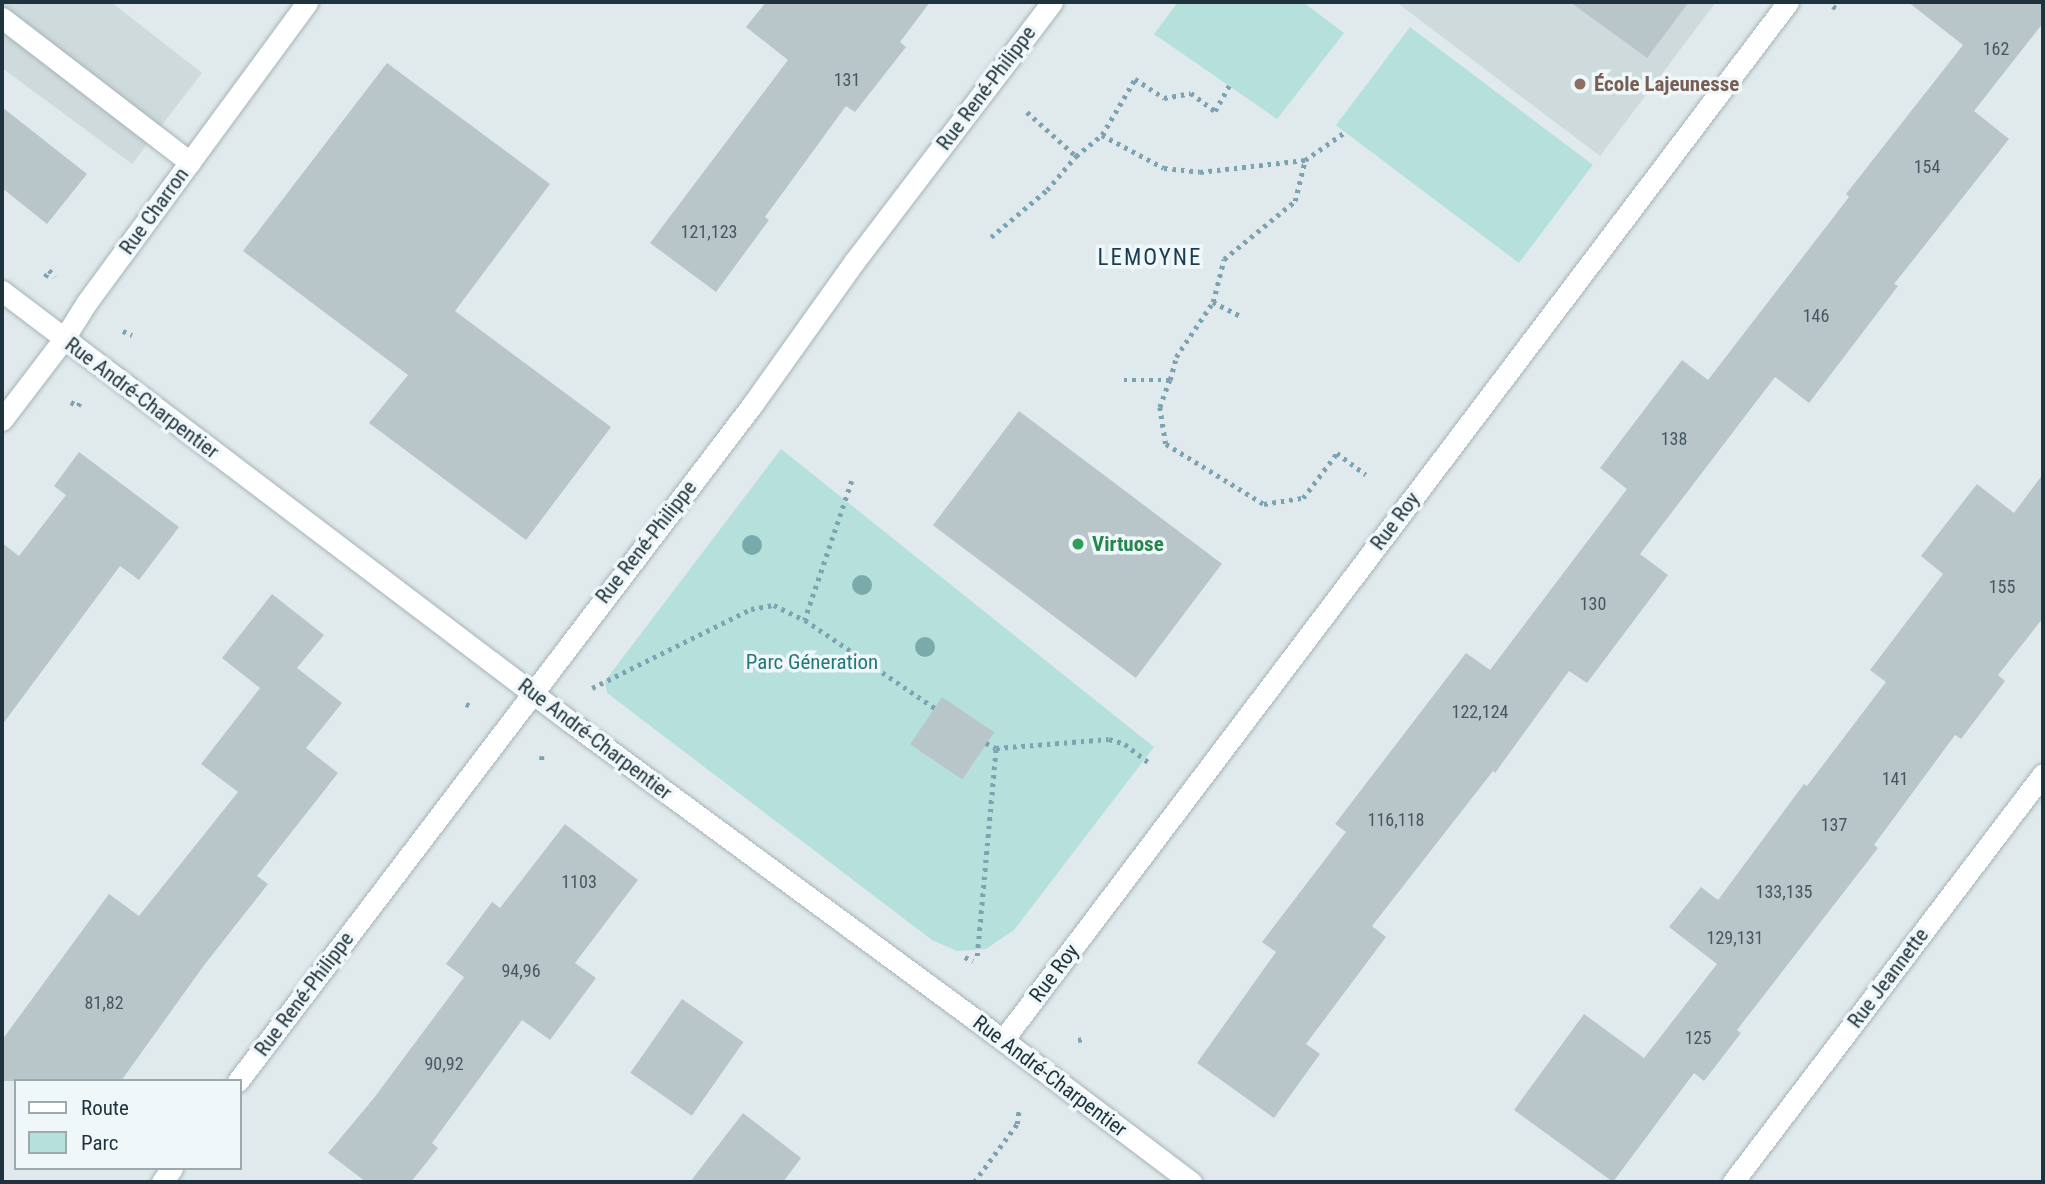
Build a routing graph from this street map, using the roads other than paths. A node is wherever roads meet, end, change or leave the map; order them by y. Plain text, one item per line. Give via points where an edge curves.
1 (307, 2) edge
2 (1052, 2) edge
3 (1788, 2) edge
4 (2, 18) edge
5 (190, 162) junction
6 (2, 291) edge
7 (63, 340) junction
8 (2, 420) edge
9 (532, 692) junction
10 (2043, 774) edge
11 (1003, 1040) junction
12 (240, 1079) edge
13 (1191, 1182) edge
14 (1733, 1182) edge

1 - 5 street, Rue Charron
2 - 9 street, Rue René-Philippe
3 - 11 street, Rue Roy
4 - 5 street
5 - 7 street, Rue Charron
6 - 7 street, Rue André-Charpentier
7 - 8 street, Rue Charron
7 - 9 street, Rue André-Charpentier
9 - 11 street, Rue André-Charpentier
9 - 12 street, Rue René-Philippe
10 - 14 street, Rue Jeannette
11 - 13 street, Rue André-Charpentier

